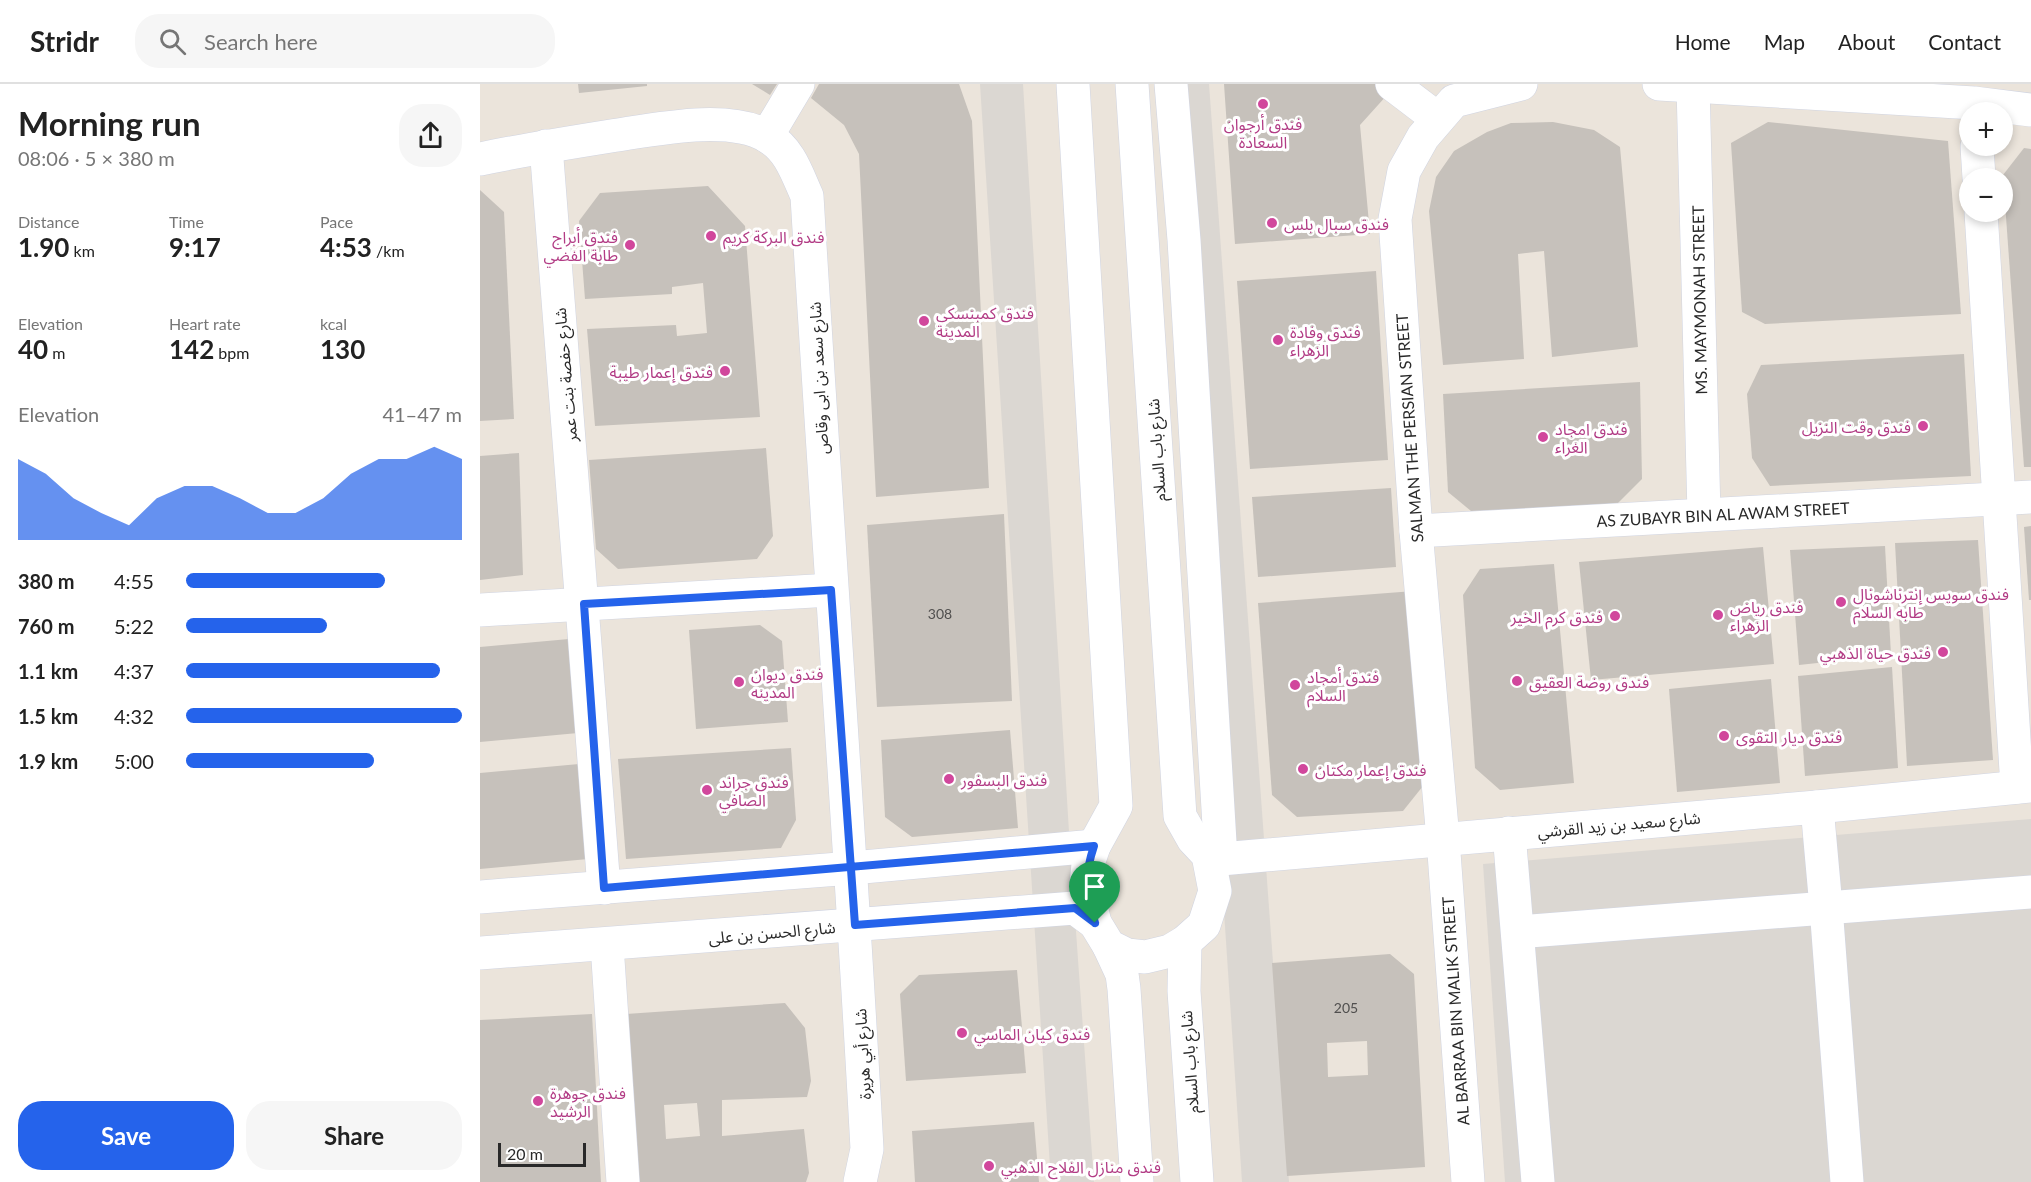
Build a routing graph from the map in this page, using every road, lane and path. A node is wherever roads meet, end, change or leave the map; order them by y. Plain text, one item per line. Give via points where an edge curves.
1 (798, 84) edge
2 (1073, 84) edge
3 (1132, 84) edge
4 (1171, 84) edge
5 (1392, 84) edge
6 (1521, 84) edge
7 (1659, 84) edge
8 (1693, 86) junction
9 (1959, 107) edge
10 (2013, 109) edge
11 (2031, 110) edge
12 (1438, 119) junction
13 (767, 136) junction
14 (546, 146) junction
15 (480, 159) edge
16 (1982, 222) edge
17 (2015, 498) edge
18 (1704, 514) junction
19 (1416, 531) junction
20 (831, 590) junction
21 (584, 604) junction
22 (480, 610) edge
23 (2024, 786) edge
24 (1816, 807) junction
25 (1509, 833) junction
26 (1443, 839) junction
27 (1094, 846) junction
28 (1215, 857) junction
29 (852, 868) junction
30 (604, 888) junction
31 (2031, 892) edge
32 (480, 897) edge
33 (1826, 907) junction
34 (855, 925) junction
35 (1518, 932) junction
36 (1102, 934) junction
37 (1185, 942) junction
38 (607, 945) junction
39 (480, 953) edge
40 (623, 1182) edge
41 (860, 1182) edge
42 (1137, 1182) edge
43 (1197, 1182) edge
44 (1468, 1182) edge
45 (1538, 1182) edge
46 (1847, 1182) edge

1 - 13 street
2 - 27 street via 1116,806
3 - 28 street, شارع باب السلام via 1180,816 1193,839
4 - 28 street via 1184,240
5 - 12 street
6 - 12 street, SALMAN THE PERSIAN STREET via 1454,101
7 - 8 street
8 - 9 street
8 - 18 street, MS. MAYMONAH STREET
10 - 11 street
12 - 19 street, SALMAN THE PERSIAN STREET via 1404,171 1395,219
13 - 14 street, شارع سعد بن ابى وقاص via 736,126 686,125
13 - 20 street, شارع سعد بن ابى وقاص via 790,158 807,196
14 - 15 street, شارع سعد بن ابى وقاص
14 - 21 street, شارع حفصة بنت عمر
16 - 17 street
17 - 18 street, AS ZUBAYR BIN AL AWAM STREET
17 - 23 street
18 - 19 street, AS ZUBAYR BIN AL AWAM STREET
19 - 26 street, SALMAN THE PERSIAN STREET
20 - 21 street
20 - 29 street, شارع سعد بن ابى وقاص
21 - 22 street
21 - 30 street, شارع حفصة بنت عمر
23 - 24 street, شارع سعيد بن زيد القرشي
24 - 25 street, شارع سعيد بن زيد القرشي
24 - 33 street
25 - 26 street, شارع سعيد بن زيد القرشي
25 - 35 street
26 - 28 street, شارع سعيد بن زيد القرشي
26 - 44 street, AL BARRAA BIN MALIK STREET
27 - 29 street
27 - 36 street via 1086,886
28 - 37 street via 1215,891 1204,925
29 - 30 street
29 - 34 street, شارع سعد بن ابى وقاص
30 - 32 street
31 - 33 street
33 - 35 street
33 - 46 street
34 - 36 street, شارع الحسن بن على via 1075,908
34 - 38 street, شارع الحسن بن على
34 - 41 street, شارع أبي هريرة via 867,1149
35 - 45 street
36 - 37 street, شارع الحسن بن على via 1127,955 1145,957 1170,951
36 - 42 street via 1122,974
37 - 43 street, شارع باب السلام via 1184,991
38 - 39 street, شارع الحسن بن على
38 - 40 street

